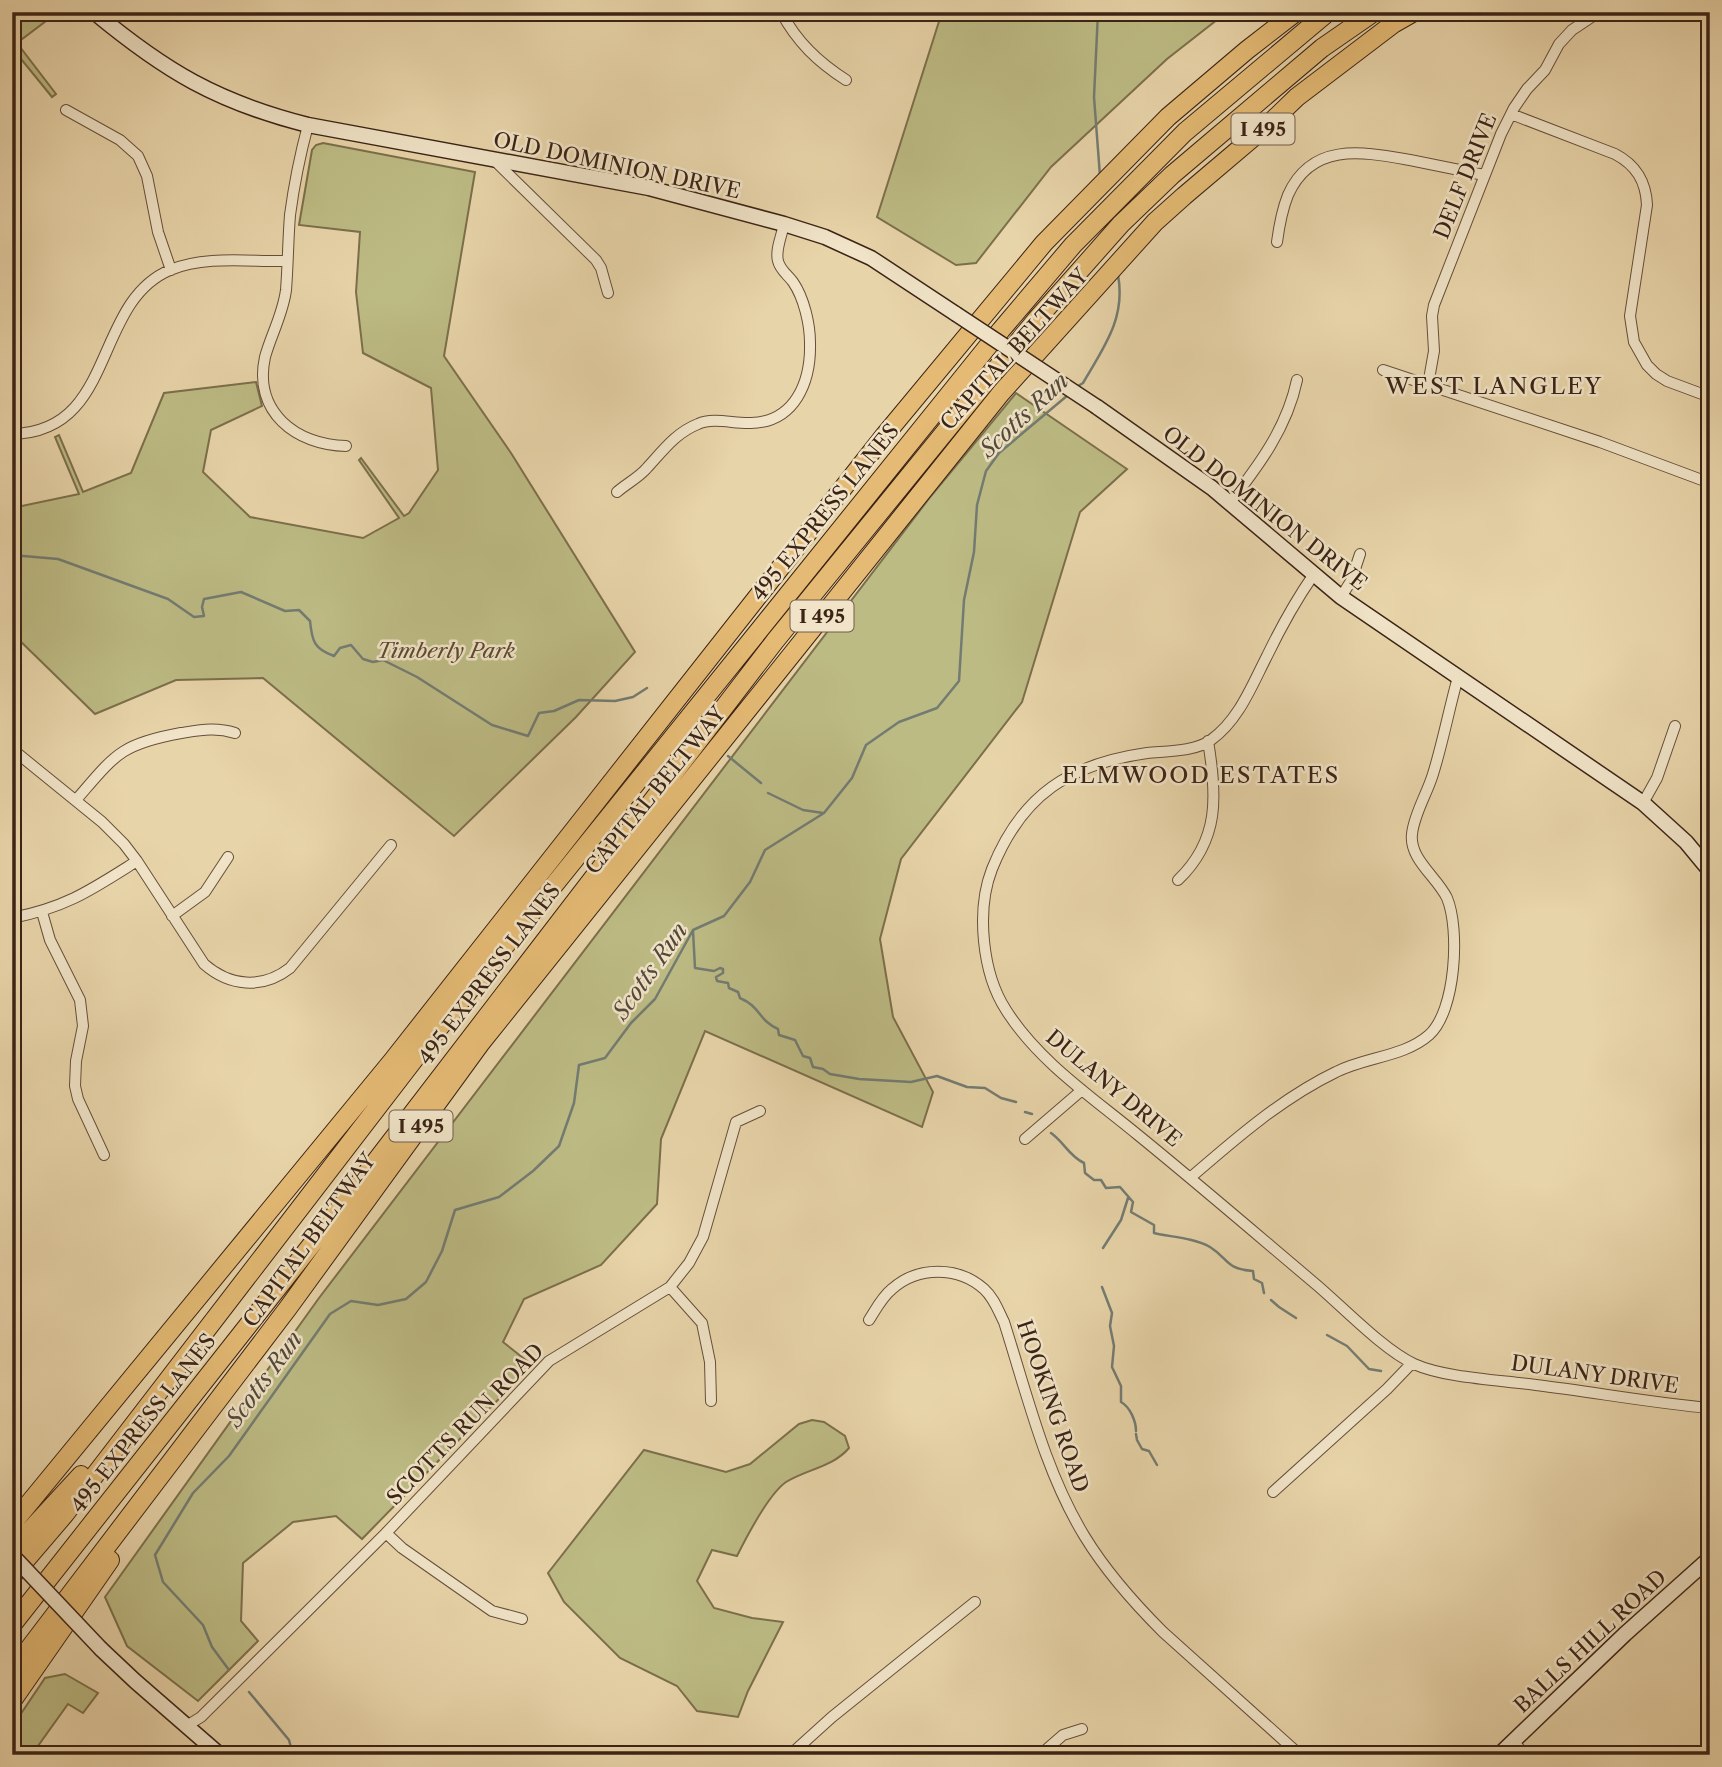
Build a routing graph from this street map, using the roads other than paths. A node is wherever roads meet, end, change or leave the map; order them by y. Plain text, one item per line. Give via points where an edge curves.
1 (94, 12) edge
2 (781, 12) edge
3 (1296, 12) edge
4 (1328, 12) edge
5 (1374, 12) edge
6 (1414, 12) edge
7 (1599, 12) edge
8 (1698, 12) edge
9 (1710, 23) edge
10 (846, 80) dead end
11 (66, 110) dead end
12 (1511, 114) junction
13 (308, 125) junction
14 (494, 159) junction
15 (1484, 175) junction
16 (785, 224) junction
17 (1277, 242) dead end
18 (287, 261) junction
19 (171, 270) junction
20 (608, 293) dead end
21 (1383, 370) dead end
22 (1297, 380) dead end
23 (1428, 385) junction
24 (1710, 397) edge
25 (12, 434) edge
26 (346, 446) dead end
27 (1710, 483) edge
28 (617, 492) dead end
29 (1229, 503) junction
30 (1360, 554) dead end
31 (1314, 574) junction
32 (1341, 597) junction
33 (1458, 677) junction
34 (1675, 726) dead end
35 (235, 733) dead end
36 (1208, 741) junction
37 (12, 749) edge
38 (76, 800) junction
39 (1643, 803) junction
40 (391, 845) dead end
41 (228, 857) dead end
42 (137, 861) junction
43 (1710, 871) edge
44 (1178, 880) dead end
45 (42, 912) junction
46 (172, 916) junction
47 (12, 918) edge
48 (1082, 1090) junction
49 (760, 1111) dead end
50 (1025, 1139) dead end
51 (104, 1155) dead end
52 (1190, 1178) junction
53 (670, 1287) junction
54 (869, 1320) dead end
55 (1412, 1363) junction
56 (160, 1390) junction
57 (711, 1401) dead end
58 (1710, 1408) edge
59 (205, 1418) junction
60 (1273, 1492) dead end
61 (12, 1524) edge
62 (386, 1532) junction
63 (12, 1552) edge
64 (1710, 1558) edge
65 (12, 1576) edge
66 (975, 1602) dead end
67 (522, 1619) dead end
68 (12, 1625) edge
69 (12, 1671) edge
70 (12, 1701) edge
71 (188, 1725) junction
72 (1082, 1729) dead end
73 (1514, 1742) junction
74 (220, 1755) edge
75 (790, 1755) edge
76 (1040, 1755) edge
77 (1300, 1755) edge
78 (1499, 1755) edge
79 (1525, 1755) edge

1 - 13 main road, OLD DOMINION DRIVE via 153,60 191,83 254,111
2 - 10 street via 805,48
3 - 61 highway, CAPITAL BELTWAY / I 495 via 1194,93 1044,243 884,436 393,1060
4 - 56 highway, 495 EXPRESS LANES / I 495 via 1185,132 1073,245 426,1044
5 - 68 highway, 495 EXPRESS LANES / I 495 via 1322,48 1172,175 1075,275 775,641
6 - 59 highway, CAPITAL BELTWAY / I 495 via 1297,97 1155,222 1001,393 480,1044
7 - 12 street, DELF DRIVE via 1567,34
8 - 9 street
11 - 19 street via 121,140 138,156
12 - 15 street, DELF DRIVE
12 - 24 street via 1615,154 1639,174 1647,205 1630,316 1634,342 1657,374
13 - 14 main road, OLD DOMINION DRIVE
13 - 18 street via 292,205
14 - 16 main road, OLD DOMINION DRIVE via 666,192
14 - 20 street via 596,260
15 - 17 street via 1366,152 1339,153 1314,164 1296,182 1284,207
15 - 23 street, DELF DRIVE via 1434,305
16 - 28 street via 778,263 799,293 810,334 808,372 800,396 784,413 765,421 695,425 667,444 646,470
16 - 29 main road, OLD DOMINION DRIVE, bridge via 871,258 1182,465
18 - 19 street via 203,262
18 - 26 street via 283,305 264,368 268,397 291,431 316,442
19 - 25 street via 144,286 134,299 80,402 44,428
21 - 23 street
22 - 29 street via 1283,425
23 - 27 street
29 - 31 main road, OLD DOMINION DRIVE
30 - 32 street
31 - 32 main road, OLD DOMINION DRIVE
31 - 36 street via 1296,599 1245,700
32 - 33 main road, OLD DOMINION DRIVE
33 - 39 main road, OLD DOMINION DRIVE
33 - 52 street via 1438,759 1412,834 1414,852 1443,889 1452,919 1451,976 1440,1023 1414,1045 1339,1070 1298,1093
34 - 39 street
35 - 38 street via 207,729 134,744 110,761
36 - 44 street via 1215,781 1213,816 1202,849
36 - 48 street, DULANY DRIVE via 1102,761 1055,785 1025,812 992,869 984,940 998,997 1029,1041
37 - 38 street
38 - 42 street
39 - 43 main road, OLD DOMINION DRIVE
40 - 46 street via 290,968 271,979 248,983 213,972
41 - 46 street via 205,892
42 - 45 street via 76,899
42 - 46 street
45 - 47 street
45 - 51 street via 50,940 80,1000 83,1026 75,1086
48 - 50 street
48 - 52 street, DULANY DRIVE
49 - 53 street, SCOTTS RUN ROAD via 736,1122 703,1237
52 - 55 street, DULANY DRIVE
53 - 57 street via 702,1324 710,1362
53 - 62 street, SCOTTS RUN ROAD via 549,1361
54 - 77 street, HOOKING ROAD via 893,1288 912,1276 951,1272 984,1289 1004,1322 1056,1480 1100,1560 1163,1632
55 - 58 street, DULANY DRIVE via 1472,1376
55 - 60 street
56 - 63 highway
56 - 65 highway, 495 EXPRESS LANES / I 495
59 - 69 highway, CAPITAL BELTWAY / I 495
59 - 70 highway
62 - 67 street via 492,1611
62 - 71 street, SCOTTS RUN ROAD via 229,1690
63 - 71 main road, bridge via 101,1648
64 - 73 main road, BALLS HILL ROAD
66 - 75 street
71 - 74 main road
72 - 76 street via 1063,1735
73 - 78 main road, BALLS HILL ROAD
73 - 79 street

